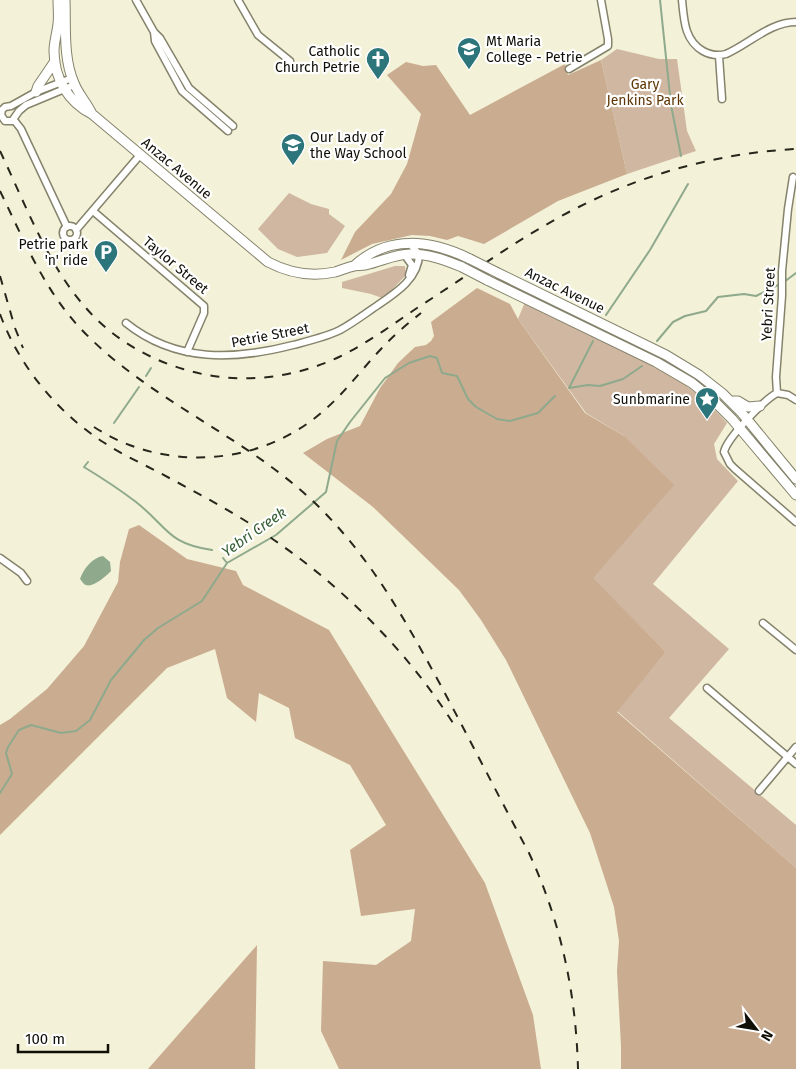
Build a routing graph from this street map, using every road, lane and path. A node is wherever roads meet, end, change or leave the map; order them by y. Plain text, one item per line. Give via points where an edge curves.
1 (58, 0) edge
2 (65, 0) edge
3 (136, 0) edge
4 (238, 0) edge
5 (602, 0) edge
6 (682, 0) edge
7 (796, 22) edge
8 (719, 56) junction
9 (55, 61) junction
10 (290, 61) dead end
11 (569, 69) dead end
12 (73, 81) junction
13 (62, 85) junction
14 (36, 92) junction
15 (722, 100) dead end
16 (11, 106) junction
17 (92, 114) junction
18 (15, 117) junction
19 (230, 128) dead end
20 (140, 155) junction
21 (793, 177) dead end
22 (93, 211) junction
23 (67, 226) junction
24 (76, 230) junction
25 (409, 243) junction
26 (404, 254) junction
27 (420, 254) junction
28 (354, 266) junction
29 (408, 280) junction
30 (126, 323) dead end
31 (187, 352) junction
32 (776, 393) junction
33 (796, 400) edge
34 (731, 401) junction
35 (760, 406) junction
36 (748, 420) junction
37 (740, 428) junction
38 (796, 478) edge
39 (796, 495) edge
40 (796, 522) edge
41 (0, 558) edge
42 (27, 581) dead end
43 (763, 623) dead end
44 (796, 650) edge
45 (707, 688) dead end
46 (796, 747) edge
47 (788, 757) junction
48 (796, 764) edge
49 (759, 791) dead end

1 - 9 highway, Anzac Avenue
2 - 12 highway, Anzac Avenue via 67,55
3 - 19 street via 189,88
4 - 10 street via 258,35
5 - 11 street via 608,46
6 - 8 street via 686,29 693,43 705,52
7 - 8 street via 787,22
8 - 15 street
9 - 13 highway, Anzac Avenue
9 - 14 highway
12 - 13 street
12 - 17 highway, Anzac Avenue
13 - 14 street
13 - 17 highway, Anzac Avenue via 77,104
13 - 18 street via 26,105
14 - 16 street
16 - 18 street
16 - 18 street via 3,108 1,115 10,122
17 - 20 highway, Anzac Avenue
18 - 23 street
20 - 22 street
20 - 28 highway, Anzac Avenue via 268,262 306,274 329,273
21 - 32 street, Yebri Street via 782,271
22 - 24 street
22 - 31 street, Taylor Street via 204,306
23 - 24 street
23 - 24 street via 63,234 66,239 74,238
25 - 27 street
25 - 28 highway, Anzac Avenue via 374,252
25 - 34 highway, Anzac Avenue, bridge via 429,244 470,259 666,355 699,375
26 - 27 highway, Anzac Avenue
26 - 28 highway, Anzac Avenue
26 - 29 street via 412,265
27 - 29 street, Petrie Street
27 - 37 highway, Anzac Avenue, bridge via 462,267 668,368 703,392
29 - 31 street, Petrie Street via 398,291 352,323 326,336 242,355 214,356
30 - 31 street, Petrie Street via 146,336
32 - 33 street
32 - 35 street
34 - 35 highway via 748,407
34 - 36 highway, Anzac Avenue
35 - 36 street
36 - 37 street
36 - 38 highway, Anzac Avenue
37 - 39 highway, Anzac Avenue
37 - 40 street via 725,448 726,458
41 - 42 street
43 - 44 street
45 - 47 street
46 - 47 street
47 - 48 street
47 - 49 street

